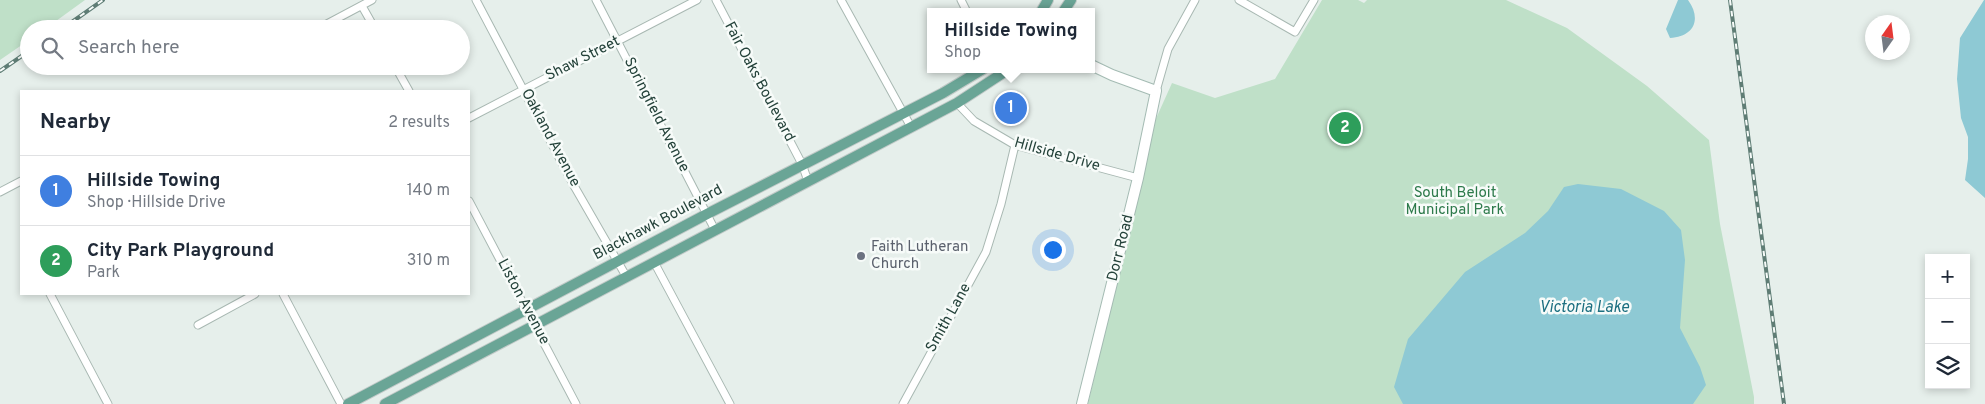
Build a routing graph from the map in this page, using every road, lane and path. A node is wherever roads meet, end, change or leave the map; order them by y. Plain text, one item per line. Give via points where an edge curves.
1 (372, 0) edge
2 (476, 0) edge
3 (596, 0) edge
4 (698, 0) edge
5 (716, 0) edge
6 (841, 0) edge
7 (1195, 0) edge
8 (1239, 0) edge
9 (1314, 0) edge
10 (362, 6) junction
11 (335, 20) edge
12 (370, 20) edge
13 (619, 41) junction
14 (1095, 67) edge
15 (976, 73) edge
16 (1003, 73) edge
17 (401, 75) edge
18 (524, 89) junction
19 (408, 90) edge
20 (1156, 90) junction
21 (957, 103) junction
22 (902, 112) junction
23 (470, 117) edge
24 (911, 127) junction
25 (1015, 145) junction
26 (802, 164) junction
27 (1138, 178) junction
28 (808, 181) junction
29 (20, 182) edge
30 (0, 192) edge
31 (470, 203) edge
32 (707, 214) junction
33 (715, 230) junction
34 (618, 261) junction
35 (654, 262) junction
36 (626, 276) junction
37 (51, 295) edge
38 (254, 295) edge
39 (283, 295) edge
40 (527, 309) junction
41 (198, 325) dead end
42 (535, 325) junction
43 (108, 404) edge
44 (341, 404) edge
45 (348, 404) edge
46 (385, 404) edge
47 (576, 404) edge
48 (730, 404) edge
49 (903, 404) edge
50 (1082, 404) edge

1 - 10 street
2 - 18 street, Oakland Avenue
3 - 13 street, Springfield Avenue
4 - 13 street, Shaw Street
5 - 26 street, Fair Oaks Boulevard
6 - 22 street
7 - 20 street via 1168,49
8 - 9 street via 1295,32
10 - 11 street
10 - 12 street
13 - 18 street, Shaw Street
13 - 32 street, Springfield Avenue
14 - 20 street
15 - 22 main road, Blackhawk Boulevard
16 - 21 main road
17 - 19 street
18 - 23 street, Shaw Street
18 - 34 street, Oakland Avenue via 573,184
20 - 27 street, Dorr Road
21 - 24 main road
21 - 25 street, Hillside Drive via 974,121
22 - 24 street
22 - 26 main road, Blackhawk Boulevard
24 - 28 main road
25 - 27 street, Hillside Drive
25 - 49 street, Smith Lane via 986,252
26 - 28 street, Fair Oaks Boulevard
26 - 32 main road, Blackhawk Boulevard
27 - 50 street, Dorr Road
28 - 33 main road
29 - 30 street
31 - 40 street, Liston Avenue
32 - 33 street, Springfield Avenue
32 - 34 main road, Blackhawk Boulevard
33 - 35 main road
34 - 36 street, Oakland Avenue
34 - 40 main road, Blackhawk Boulevard
35 - 36 main road
35 - 48 street
36 - 42 main road
37 - 43 street
38 - 41 street
39 - 44 street
40 - 42 street, Liston Avenue
40 - 45 main road, Blackhawk Boulevard
42 - 46 main road
42 - 47 street, Liston Avenue

